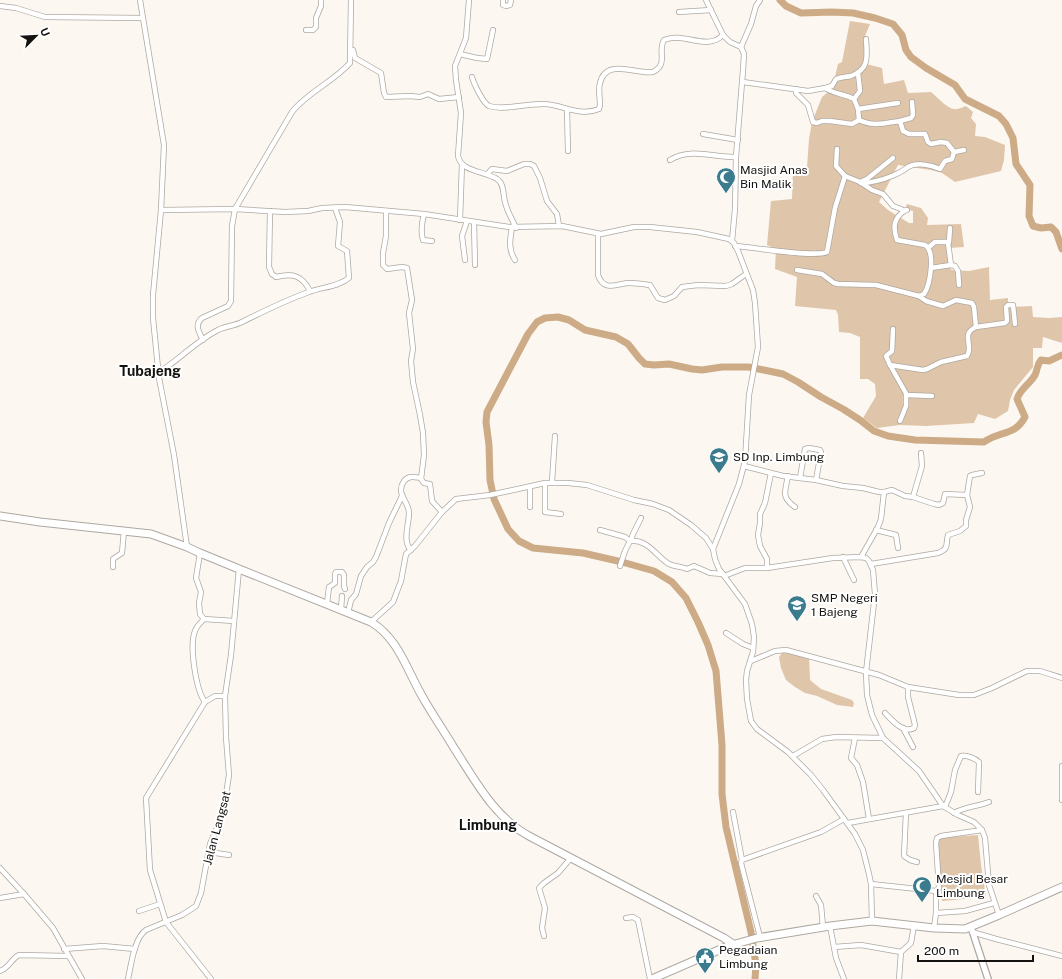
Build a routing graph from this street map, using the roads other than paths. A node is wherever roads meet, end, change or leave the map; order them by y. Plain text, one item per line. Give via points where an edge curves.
1 (140, 0) edge
2 (321, 0) edge
3 (351, 0) edge
4 (469, 0) edge
5 (503, 0) edge
6 (511, 0) edge
7 (706, 0) edge
8 (760, 0) edge
9 (0, 6) edge
10 (711, 10) junction
11 (679, 12) dead end
12 (143, 18) junction
13 (306, 30) dead end
14 (493, 30) dead end
15 (723, 35) junction
16 (866, 39) dead end
17 (350, 41) junction
18 (741, 47) junction
19 (460, 54) junction
20 (858, 73) junction
21 (472, 77) dead end
22 (743, 82) junction
23 (825, 88) junction
24 (796, 89) junction
25 (459, 98) junction
26 (854, 99) junction
27 (912, 102) dead end
28 (898, 103) dead end
29 (858, 109) junction
30 (567, 110) junction
31 (859, 120) junction
32 (900, 121) junction
33 (703, 134) dead end
34 (738, 140) junction
35 (837, 149) dead end
36 (964, 150) dead end
37 (568, 151) dead end
38 (954, 152) junction
39 (736, 157) junction
40 (893, 158) dead end
41 (670, 160) dead end
42 (462, 164) junction
43 (487, 174) junction
44 (845, 176) junction
45 (861, 182) junction
46 (335, 208) junction
47 (235, 209) junction
48 (161, 210) junction
49 (270, 211) junction
50 (386, 211) junction
51 (424, 214) junction
52 (460, 220) junction
53 (467, 221) junction
54 (474, 222) junction
55 (559, 226) junction
56 (514, 227) junction
57 (950, 228) dead end
58 (598, 234) junction
59 (732, 240) junction
60 (432, 241) dead end
61 (948, 243) junction
62 (735, 246) junction
63 (929, 247) junction
64 (464, 260) dead end
65 (515, 260) dead end
66 (474, 265) dead end
67 (951, 265) junction
68 (931, 268) junction
69 (797, 270) dead end
70 (746, 274) junction
71 (959, 285) dead end
72 (310, 292) junction
73 (919, 296) junction
74 (1015, 324) dead end
75 (976, 327) junction
76 (893, 329) dead end
77 (203, 340) junction
78 (890, 365) junction
79 (158, 373) junction
80 (906, 394) junction
81 (932, 396) dead end
82 (900, 421) dead end
83 (555, 436) dead end
84 (921, 453) dead end
85 (744, 466) junction
86 (771, 473) junction
87 (982, 473) dead end
88 (788, 476) junction
89 (421, 478) junction
90 (800, 478) junction
91 (816, 480) junction
92 (552, 482) junction
93 (544, 483) junction
94 (530, 487) junction
95 (884, 492) junction
96 (967, 495) junction
97 (402, 496) junction
98 (913, 497) junction
99 (530, 507) dead end
100 (795, 507) dead end
101 (442, 512) junction
102 (561, 514) dead end
103 (0, 516) edge
104 (641, 518) dead end
105 (600, 530) dead end
106 (876, 530) junction
107 (124, 531) junction
108 (630, 540) junction
109 (187, 547) junction
110 (898, 548) dead end
111 (713, 549) junction
112 (411, 550) junction
113 (200, 553) junction
114 (861, 556) junction
115 (843, 557) junction
116 (871, 564) junction
117 (620, 566) dead end
118 (113, 567) dead end
119 (767, 568) junction
120 (239, 569) junction
121 (723, 575) junction
122 (854, 580) dead end
123 (345, 589) dead end
124 (342, 596) dead end
125 (327, 604) junction
126 (341, 609) junction
127 (348, 612) junction
128 (204, 619) junction
129 (234, 622) junction
130 (371, 622) junction
131 (726, 633) dead end
132 (754, 648) junction
133 (751, 661) junction
134 (866, 672) junction
135 (1062, 678) edge
136 (908, 687) junction
137 (225, 696) junction
138 (205, 702) junction
139 (885, 713) dead end
140 (903, 728) junction
141 (855, 738) junction
142 (883, 738) junction
143 (913, 747) dead end
144 (793, 756) junction
145 (1062, 766) edge
146 (978, 792) dead end
147 (1062, 800) edge
148 (989, 802) dead end
149 (944, 807) junction
150 (733, 812) dead end
151 (906, 813) junction
152 (954, 813) junction
153 (869, 819) junction
154 (846, 821) junction
155 (982, 830) junction
156 (209, 852) junction
157 (229, 855) dead end
158 (571, 858) junction
159 (742, 860) junction
160 (917, 862) dead end
161 (0, 868) edge
162 (871, 884) junction
163 (1062, 887) edge
164 (936, 891) junction
165 (24, 894) junction
166 (816, 896) dead end
167 (0, 898) edge
168 (994, 903) junction
169 (160, 904) junction
170 (139, 911) dead end
171 (936, 913) junction
172 (1000, 915) junction
173 (626, 918) dead end
174 (872, 921) junction
175 (166, 922) junction
176 (914, 925) junction
177 (827, 926) junction
178 (934, 928) junction
179 (972, 929) junction
180 (544, 936) dead end
181 (756, 938) junction
182 (733, 944) junction
183 (834, 947) junction
184 (64, 949) junction
185 (135, 949) junction
186 (902, 952) junction
187 (68, 956) junction
188 (1062, 956) edge
189 (0, 971) edge
190 (82, 979) edge
191 (128, 979) edge
192 (211, 979) edge
193 (651, 979) edge
194 (844, 979) edge
195 (899, 979) edge
196 (988, 979) edge

1 - 12 street
2 - 13 street via 316,27 313,30
3 - 17 street
4 - 19 street via 466,38
5 - 6 street via 503,5 506,6 510,5
7 - 10 street
8 - 18 street
9 - 12 street via 45,17
10 - 11 street
10 - 15 street
12 - 48 street via 164,145
14 - 19 street via 487,59
15 - 18 street
15 - 30 street via 716,41 709,42 682,38 664,40 662,60 657,70 649,73 621,68 610,69 600,82 599,109
16 - 20 street via 867,59
17 - 25 street via 353,42 355,58 380,73 386,97 420,97 428,94 439,99
17 - 47 street via 350,63 292,112
18 - 22 street via 744,54
19 - 25 street via 455,66
20 - 23 street via 836,79 832,86
20 - 26 street via 860,91
21 - 30 street via 487,105 505,107 543,104 556,105
22 - 24 street
22 - 34 street
23 - 24 street
23 - 26 street
24 - 31 street via 796,93 808,105 813,122 852,124
25 - 42 street via 461,122 458,156
26 - 29 street
27 - 32 street via 912,118
28 - 29 street
29 - 31 street
30 - 37 street
31 - 32 street via 872,124
32 - 38 street via 903,131 909,134 924,133 930,143 947,143
33 - 34 street
34 - 39 street
35 - 44 street via 836,166
36 - 38 street
38 - 45 street via 952,160 945,161 940,169 924,164 909,166 875,182
39 - 41 street via 688,153
39 - 59 street
40 - 45 street
42 - 43 street
42 - 52 street
43 - 55 street via 492,169 507,171 524,164 534,166 547,201 557,214
43 - 56 street via 501,184
44 - 45 street
44 - 62 street via 826,252 798,253
45 - 63 street via 883,194 893,206 906,211 895,219 897,240
46 - 49 street via 296,212
46 - 50 street
46 - 72 street via 340,222 338,246 347,250 350,276 342,283
47 - 48 street
47 - 49 street
47 - 77 street via 232,226 231,301 228,306 199,320 197,326
48 - 79 street via 152,300
49 - 72 street via 269,265 272,274 287,274 301,278
50 - 51 street
50 - 89 street via 383,266 387,269 407,268 412,300 409,313 413,349 411,361 423,433
51 - 52 street
51 - 60 street via 422,238
52 - 53 street
53 - 54 street
53 - 64 street via 462,236
54 - 56 street
54 - 66 street
55 - 56 street
55 - 58 street
56 - 65 street via 509,248
57 - 61 street
58 - 59 street via 634,227 650,227 697,232
58 - 70 street via 598,275 600,282 605,285 650,285 658,298 665,300 674,296 682,287 726,286
59 - 62 street
61 - 63 street via 934,242
61 - 67 street
62 - 70 street
63 - 68 street via 932,256
67 - 68 street
67 - 71 street via 957,269
68 - 73 street via 927,290
69 - 73 street via 822,274 838,284 876,285
70 - 85 street via 753,290 758,341 749,395
72 - 77 street via 241,323 217,330
73 - 75 street via 943,306 956,300 972,303
74 - 75 street via 1013,305 1008,305 1006,323
75 - 78 street via 969,332 969,353 965,358 940,362 925,370
76 - 78 street via 892,351 886,356
77 - 79 street
78 - 80 street
79 - 109 street via 174,455
80 - 81 street
80 - 82 street via 906,406
83 - 92 street
84 - 98 street via 922,466
85 - 86 street
85 - 111 street
86 - 88 street
86 - 119 street via 760,514 758,535 767,559
87 - 96 street via 970,476
88 - 90 street
88 - 100 street via 785,496
89 - 97 street via 406,479 401,489
89 - 101 street via 423,482 430,484 433,503
90 - 91 street
90 - 91 street via 805,449 808,448 821,452
91 - 95 street
92 - 93 street
92 - 111 street via 587,485 665,508 697,529
93 - 94 street
93 - 102 street via 544,512
94 - 99 street
94 - 101 street via 456,499
95 - 98 street via 892,490
95 - 106 street via 881,519
96 - 98 street via 945,494 943,503 939,505
96 - 116 street via 970,507 966,526 948,535 948,547 944,550
97 - 112 street via 409,510 407,540
97 - 127 street via 388,523 376,557 361,576
101 - 112 street
103 - 107 main road
104 - 108 street
105 - 108 street
106 - 110 street via 896,535
106 - 114 street
107 - 109 main road via 151,534
107 - 118 street via 122,554 113,559
108 - 117 street
108 - 121 street via 649,546 673,566 687,569 694,566 710,574
109 - 113 main road
111 - 121 street
112 - 130 street via 406,554 401,581 393,602
113 - 120 main road
113 - 128 street via 196,578 201,592 200,614
114 - 115 street
114 - 116 street
115 - 119 street
115 - 122 street
116 - 134 street via 875,594
119 - 121 street via 746,568
120 - 125 main road
120 - 129 street, Jalan Langsat
121 - 132 street via 745,604 753,628
123 - 125 street via 344,574 336,572 335,583 329,587
124 - 126 street
125 - 126 main road
126 - 127 main road
127 - 130 main road
128 - 129 street
128 - 138 street via 195,631 192,654
129 - 137 street, Jalan Langsat
130 - 158 main road via 385,632 396,648 427,705 495,808 523,833
131 - 132 street
132 - 133 street
133 - 134 street via 786,650
133 - 144 street via 746,686 751,721 757,729
134 - 136 street
134 - 142 street via 869,704
135 - 136 street via 1040,671 1027,671 972,696
136 - 140 street via 915,726 911,730
137 - 138 street via 215,696
137 - 156 street, Jalan Langsat via 229,782 223,814 213,834
138 - 169 street via 146,798 150,870
139 - 140 street
140 - 143 street
141 - 142 street
141 - 144 street via 822,739
141 - 153 street via 851,758 857,765 863,782
142 - 149 street via 919,771
144 - 154 street
145 - 147 street
146 - 149 street via 979,763 962,755
148 - 152 street via 964,807
149 - 151 street
149 - 152 street
150 - 159 street
151 - 153 street
151 - 160 street via 904,856
152 - 155 street via 974,822
153 - 154 street
154 - 159 street
154 - 162 street via 858,839
155 - 164 street via 937,838 939,888
155 - 168 street via 989,885
156 - 157 street
156 - 175 street, Jalan Langsat via 202,893 196,906
158 - 180 street via 558,873 539,888 545,908 542,928
158 - 182 main road
159 - 181 street
161 - 165 street
162 - 164 street
162 - 174 street
163 - 172 main road
164 - 171 street
165 - 167 street
165 - 184 street via 53,928
166 - 177 street
168 - 171 street
168 - 172 street
169 - 170 street
169 - 175 street
171 - 178 street
172 - 179 main road
173 - 193 street via 634,916 638,920
174 - 176 main road
174 - 177 main road
175 - 185 street, Jalan Langsat via 144,932
175 - 192 street
176 - 178 main road
176 - 186 street via 911,943
177 - 181 main road
177 - 183 street
178 - 179 main road
179 - 188 street via 996,939
179 - 196 street
181 - 182 main road
182 - 193 main road
183 - 186 street via 861,945
183 - 194 street
184 - 185 street via 103,946
184 - 187 street
185 - 191 street, Jalan Langsat
186 - 195 street
187 - 189 street via 20,955
187 - 190 street

